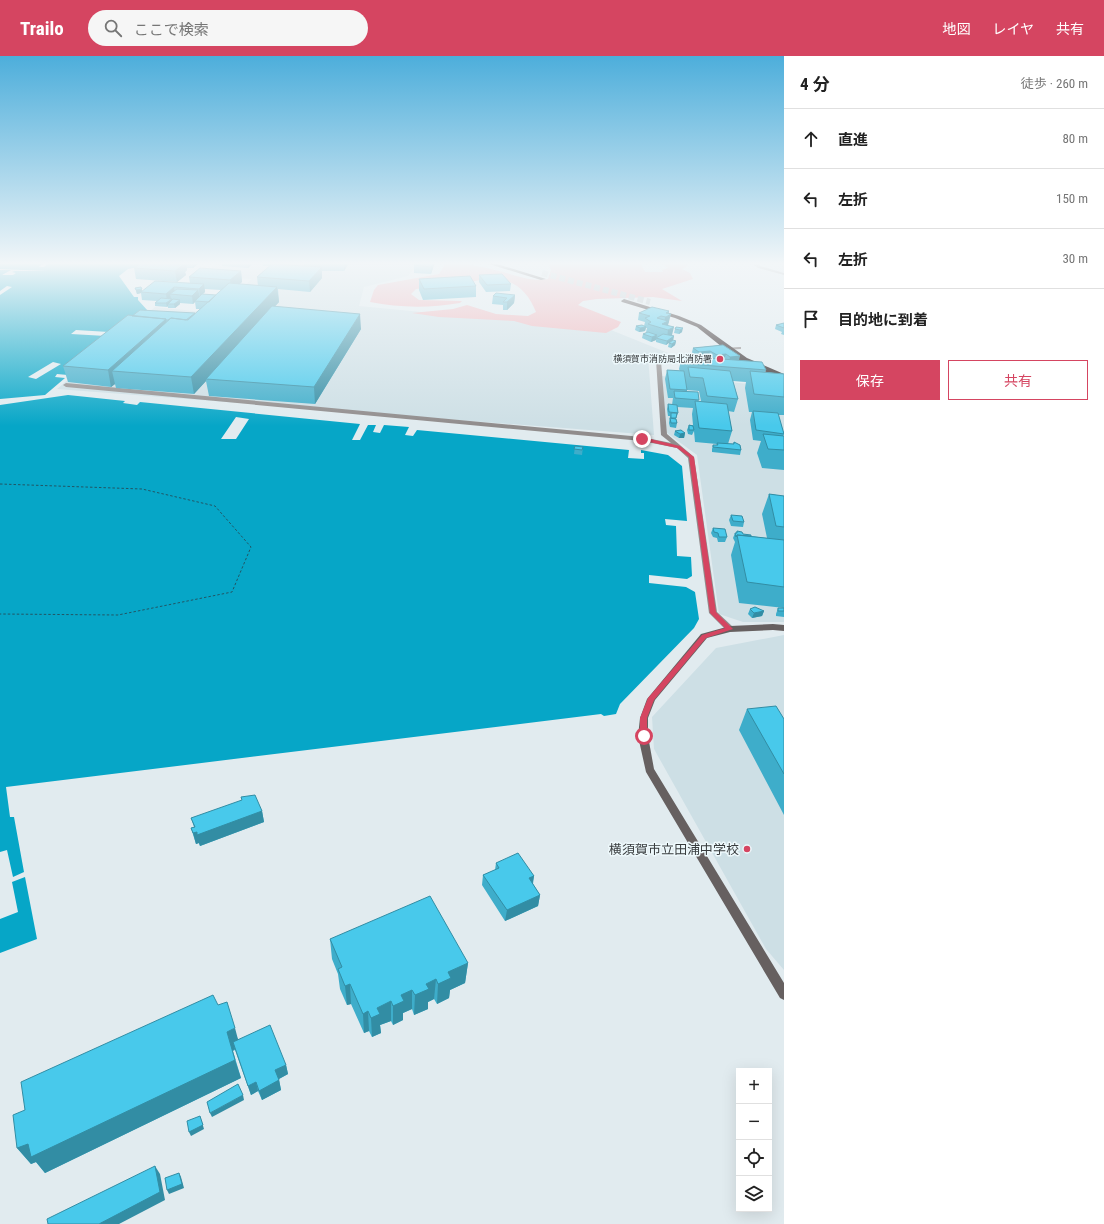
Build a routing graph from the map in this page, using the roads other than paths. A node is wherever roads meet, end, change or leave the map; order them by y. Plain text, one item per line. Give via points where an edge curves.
1 (678, 318) edge
2 (689, 318) edge
3 (739, 348) junction
4 (728, 349) junction
5 (784, 371) edge
6 (784, 377) edge
7 (66, 385) dead end
8 (679, 447) junction
9 (784, 628) edge
10 (730, 629) junction
11 (784, 994) edge

1 - 4 highway via 706,330
2 - 3 highway via 708,325
3 - 4 street
3 - 5 highway via 767,365
4 - 6 highway via 758,367
4 - 8 street via 658,360 664,435
7 - 8 street via 634,438
8 - 10 street via 691,457 713,613
9 - 10 street
10 - 11 street via 704,636 651,700 644,718 644,736 649,769

